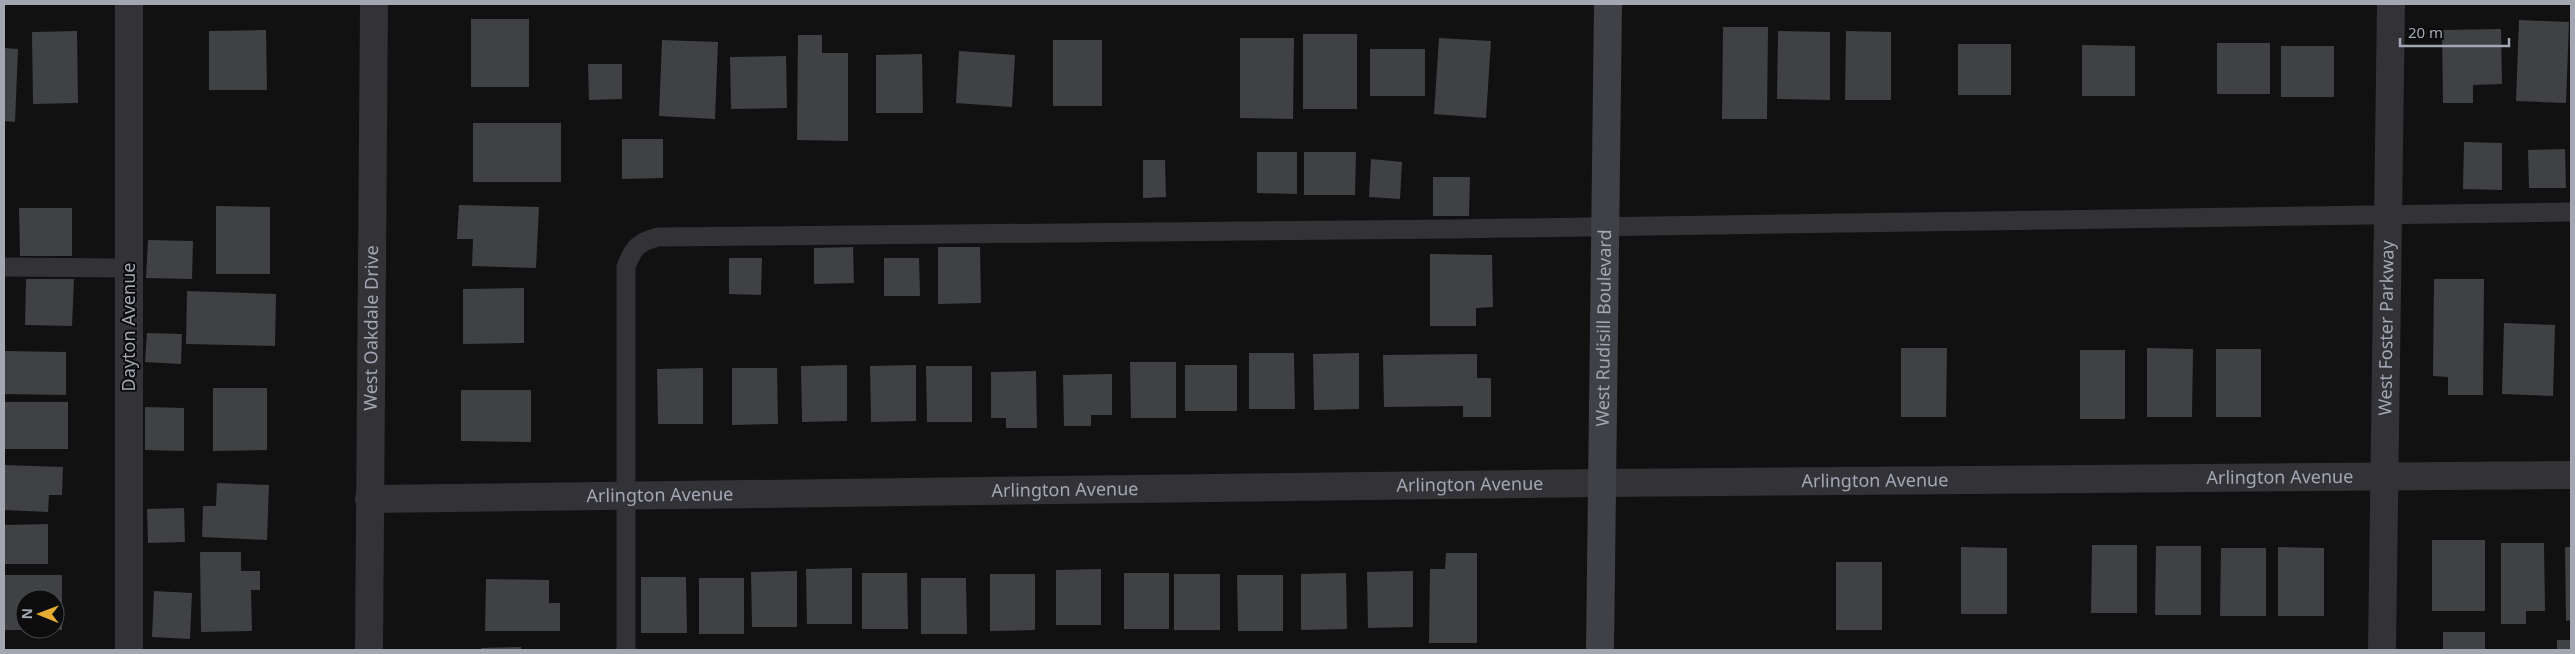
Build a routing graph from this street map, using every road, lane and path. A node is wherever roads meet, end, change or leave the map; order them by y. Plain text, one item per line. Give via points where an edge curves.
1 (129, 4) edge
2 (374, 4) edge
3 (1608, 4) edge
4 (2391, 4) edge
5 (2571, 212) edge
6 (2388, 214) junction
7 (1605, 225) junction
8 (4, 267) edge
9 (129, 268) junction
10 (2571, 475) edge
11 (2385, 478) junction
12 (1602, 483) junction
13 (625, 496) junction
14 (369, 499) junction
15 (129, 650) edge
16 (369, 650) edge
17 (626, 650) edge
18 (1600, 650) edge
19 (2382, 650) edge

1 - 9 street, Dayton Avenue
2 - 14 street, West Oakdale Drive
3 - 7 street, West Rudisill Boulevard
4 - 6 street, West Foster Parkway
5 - 6 lane
6 - 7 lane
6 - 11 street, West Foster Parkway
7 - 12 street, West Rudisill Boulevard
7 - 13 lane via 658,237 632,251 626,267
8 - 9 lane
9 - 15 street, Dayton Avenue
10 - 11 street, Arlington Avenue
11 - 12 street, Arlington Avenue
11 - 19 street, West Foster Parkway
12 - 13 street, Arlington Avenue
12 - 18 street, West Rudisill Boulevard
13 - 14 street, Arlington Avenue
13 - 17 lane
14 - 16 street, West Oakdale Drive

